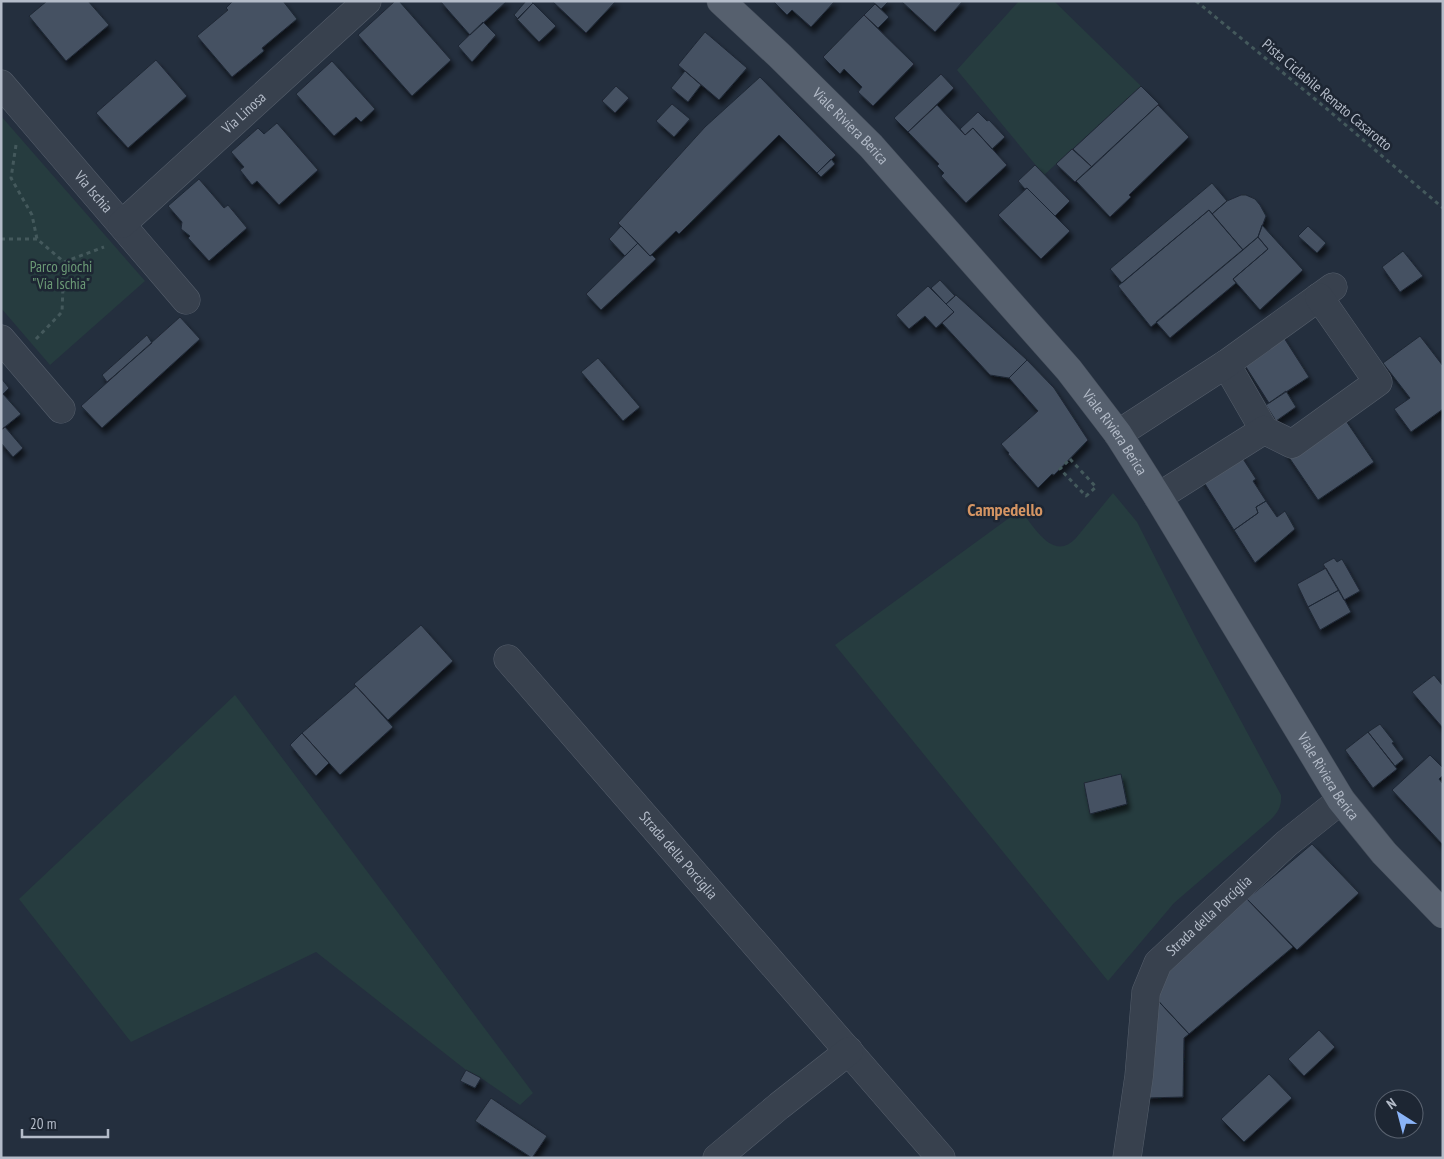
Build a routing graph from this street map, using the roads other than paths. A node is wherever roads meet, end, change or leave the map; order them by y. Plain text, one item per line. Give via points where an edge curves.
1 (367, 1) edge
2 (721, 1) edge
3 (1, 84) edge
4 (126, 229) junction
5 (186, 300) dead end
6 (9, 348) edge
7 (1226, 364) junction
8 (61, 409) dead end
9 (1264, 430) junction
10 (1118, 434) junction
11 (1158, 497) junction
12 (508, 659) dead end
13 (1341, 800) junction
14 (1443, 914) edge
15 (849, 1051) junction
16 (717, 1158) edge
17 (941, 1158) edge
18 (1127, 1158) edge

1 - 4 street, Via Linosa
2 - 10 main road, Viale Riviera Berica via 871,146 1069,370
3 - 4 street, Via Ischia
4 - 5 street, Via Ischia
6 - 8 street
7 - 9 street
7 - 9 street via 1327,292 1378,382 1292,444
7 - 10 street
9 - 11 street
10 - 11 main road, Viale Riviera Berica
11 - 13 main road, Viale Riviera Berica
12 - 15 street, Strada della Porciglia
13 - 14 main road, Viale Riviera Berica via 1384,853
13 - 18 street, Strada della Porciglia via 1286,844 1158,963 1146,992 1139,1076
15 - 16 street
15 - 17 street, Strada della Porciglia

